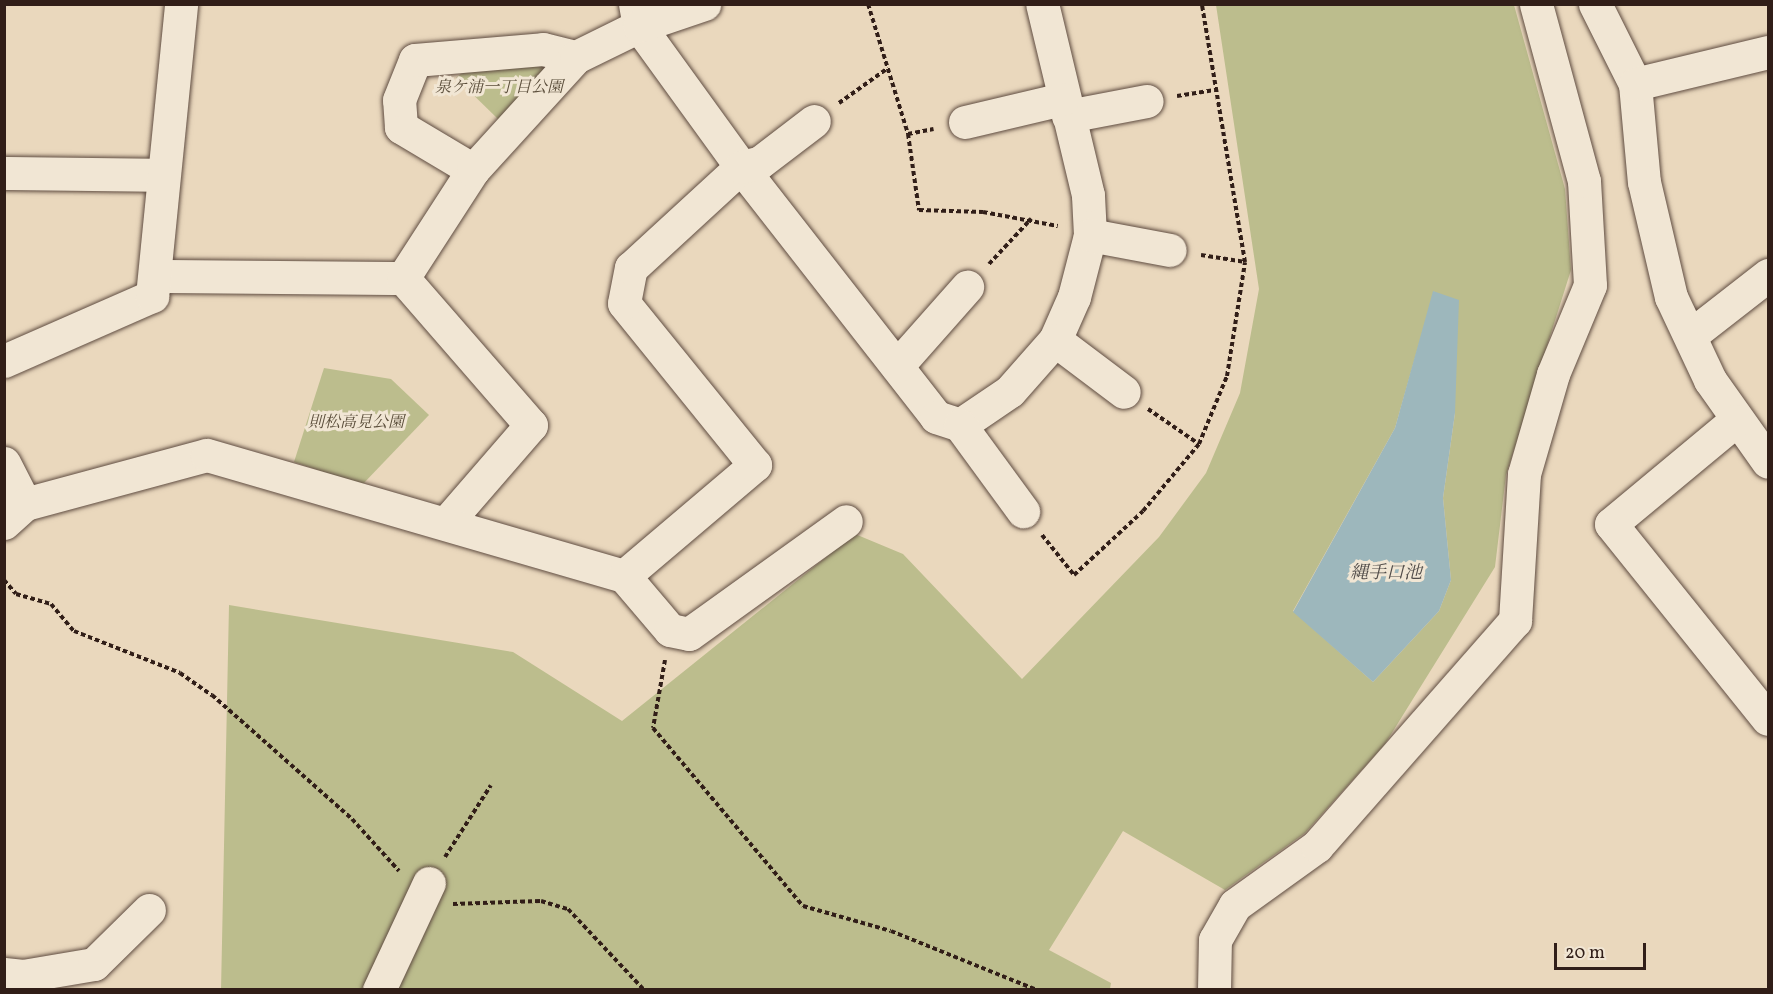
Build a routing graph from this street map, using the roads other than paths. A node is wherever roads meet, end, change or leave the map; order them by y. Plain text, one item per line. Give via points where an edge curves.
1 (181, 4) edge
2 (704, 4) edge
3 (1042, 4) edge
4 (1536, 4) edge
5 (1595, 4) edge
6 (637, 15) edge
7 (1768, 52) edge
8 (576, 57) junction
9 (1635, 84) junction
10 (1147, 101) road end
11 (1065, 108) junction
12 (814, 121) dead end
13 (965, 122) dead end
14 (741, 167) junction
15 (474, 170) junction
16 (4, 173) edge
17 (159, 175) junction
18 (1090, 235) junction
19 (1170, 250) road end
20 (1768, 275) edge
21 (156, 276) junction
22 (403, 278) junction
23 (967, 287) road end
24 (1691, 335) junction
25 (1055, 340) junction
26 (4, 361) edge
27 (897, 366) junction
28 (1124, 392) road end
29 (1735, 421) junction
30 (960, 425) junction
31 (1768, 462) edge
32 (4, 463) edge
33 (1023, 511) road end
34 (15, 513) edge
35 (846, 521) dead end
36 (447, 522) junction
37 (624, 576) junction
38 (1768, 719) edge
39 (424, 894) road end
40 (148, 910) dead end
41 (4, 974) edge
42 (379, 990) edge
43 (1214, 990) edge

1 - 17 street
2 - 6 street
3 - 11 street
4 - 43 street via 1584,181 1590,285 1553,374 1524,474 1515,621 1317,846 1235,905 1215,940
5 - 9 street
6 - 8 street
6 - 14 street
7 - 9 street
8 - 15 street
8 - 15 street via 543,49 415,60 399,100 401,127
9 - 24 street via 1644,182 1671,297
10 - 11 street
11 - 13 street
11 - 18 street via 1088,195
12 - 14 street via 759,163
14 - 27 street
14 - 37 street via 631,268 624,303 754,465
15 - 22 street
16 - 17 street
17 - 21 street
18 - 19 street
18 - 25 street via 1074,297
20 - 24 street
21 - 22 street
21 - 26 street via 152,296
22 - 36 street via 531,425
23 - 27 street
24 - 29 street
25 - 28 street
25 - 30 street via 1010,391
27 - 30 street via 936,417
29 - 31 street
29 - 38 street via 1611,524
30 - 33 street
32 - 34 street
34 - 36 street via 207,455
35 - 37 street via 689,634 670,630
36 - 37 street
39 - 42 street
40 - 41 street via 94,964 23,976

